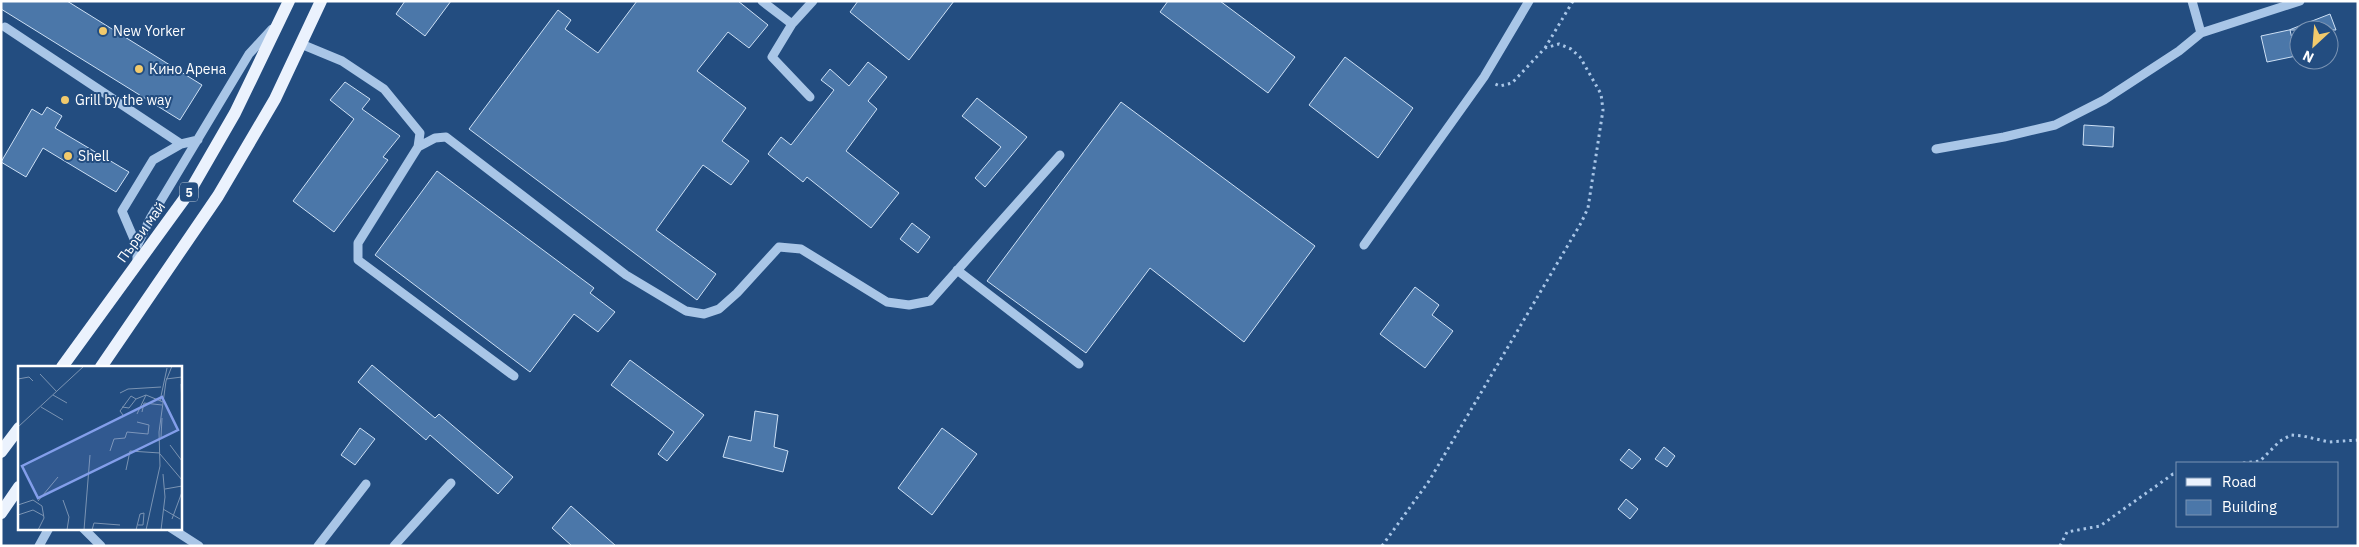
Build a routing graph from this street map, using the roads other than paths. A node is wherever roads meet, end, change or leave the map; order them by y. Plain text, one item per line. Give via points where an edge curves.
1 (289, 1) edge
2 (321, 1) edge
3 (762, 1) edge
4 (813, 1) edge
5 (1529, 1) edge
6 (2192, 1) edge
7 (2300, 1) edge
8 (281, 20) junction
9 (792, 24) junction
10 (5, 27) dead end
11 (2201, 33) junction
12 (301, 44) junction
13 (810, 97) dead end
14 (198, 140) junction
15 (181, 144) junction
16 (418, 148) junction
17 (1936, 149) dead end
18 (1060, 155) dead end
19 (1364, 244) dead end
20 (137, 246) junction
21 (137, 264) junction
22 (957, 270) junction
23 (1079, 364) dead end
24 (63, 366) edge
25 (102, 366) edge
26 (514, 376) dead end
27 (18, 429) edge
28 (1, 452) edge
29 (452, 483) dead end
30 (366, 484) dead end
31 (18, 488) edge
32 (1, 513) edge
33 (48, 530) edge
34 (85, 530) edge
35 (174, 530) edge
36 (38, 546) edge
37 (101, 546) edge
38 (199, 546) edge
39 (318, 546) edge
40 (394, 546) edge

1 - 8 main road, Първи май / 5
2 - 12 main road, 5
3 - 9 street
4 - 9 street
5 - 19 street via 1484,77
6 - 11 street
7 - 11 street
8 - 14 street via 249,54
8 - 21 main road, Първи май / 5 via 235,113 190,191
9 - 13 street via 772,58
10 - 15 street
11 - 17 street via 2104,100 2055,125
12 - 16 street via 342,61 384,89 420,134
12 - 25 main road, 5 via 275,99 218,196
14 - 15 street
14 - 20 street
15 - 20 street via 153,160 122,211
16 - 22 street via 434,138 446,137 626,275 686,311 704,314 718,309 779,248 801,249 886,302 909,305 930,300
16 - 26 street via 358,243 358,260
18 - 22 street
20 - 21 street
21 - 24 main road, Първи май / 5
22 - 23 street
27 - 28 main road
29 - 40 street
30 - 39 street
31 - 32 main road
33 - 36 street
34 - 37 street
35 - 38 street

